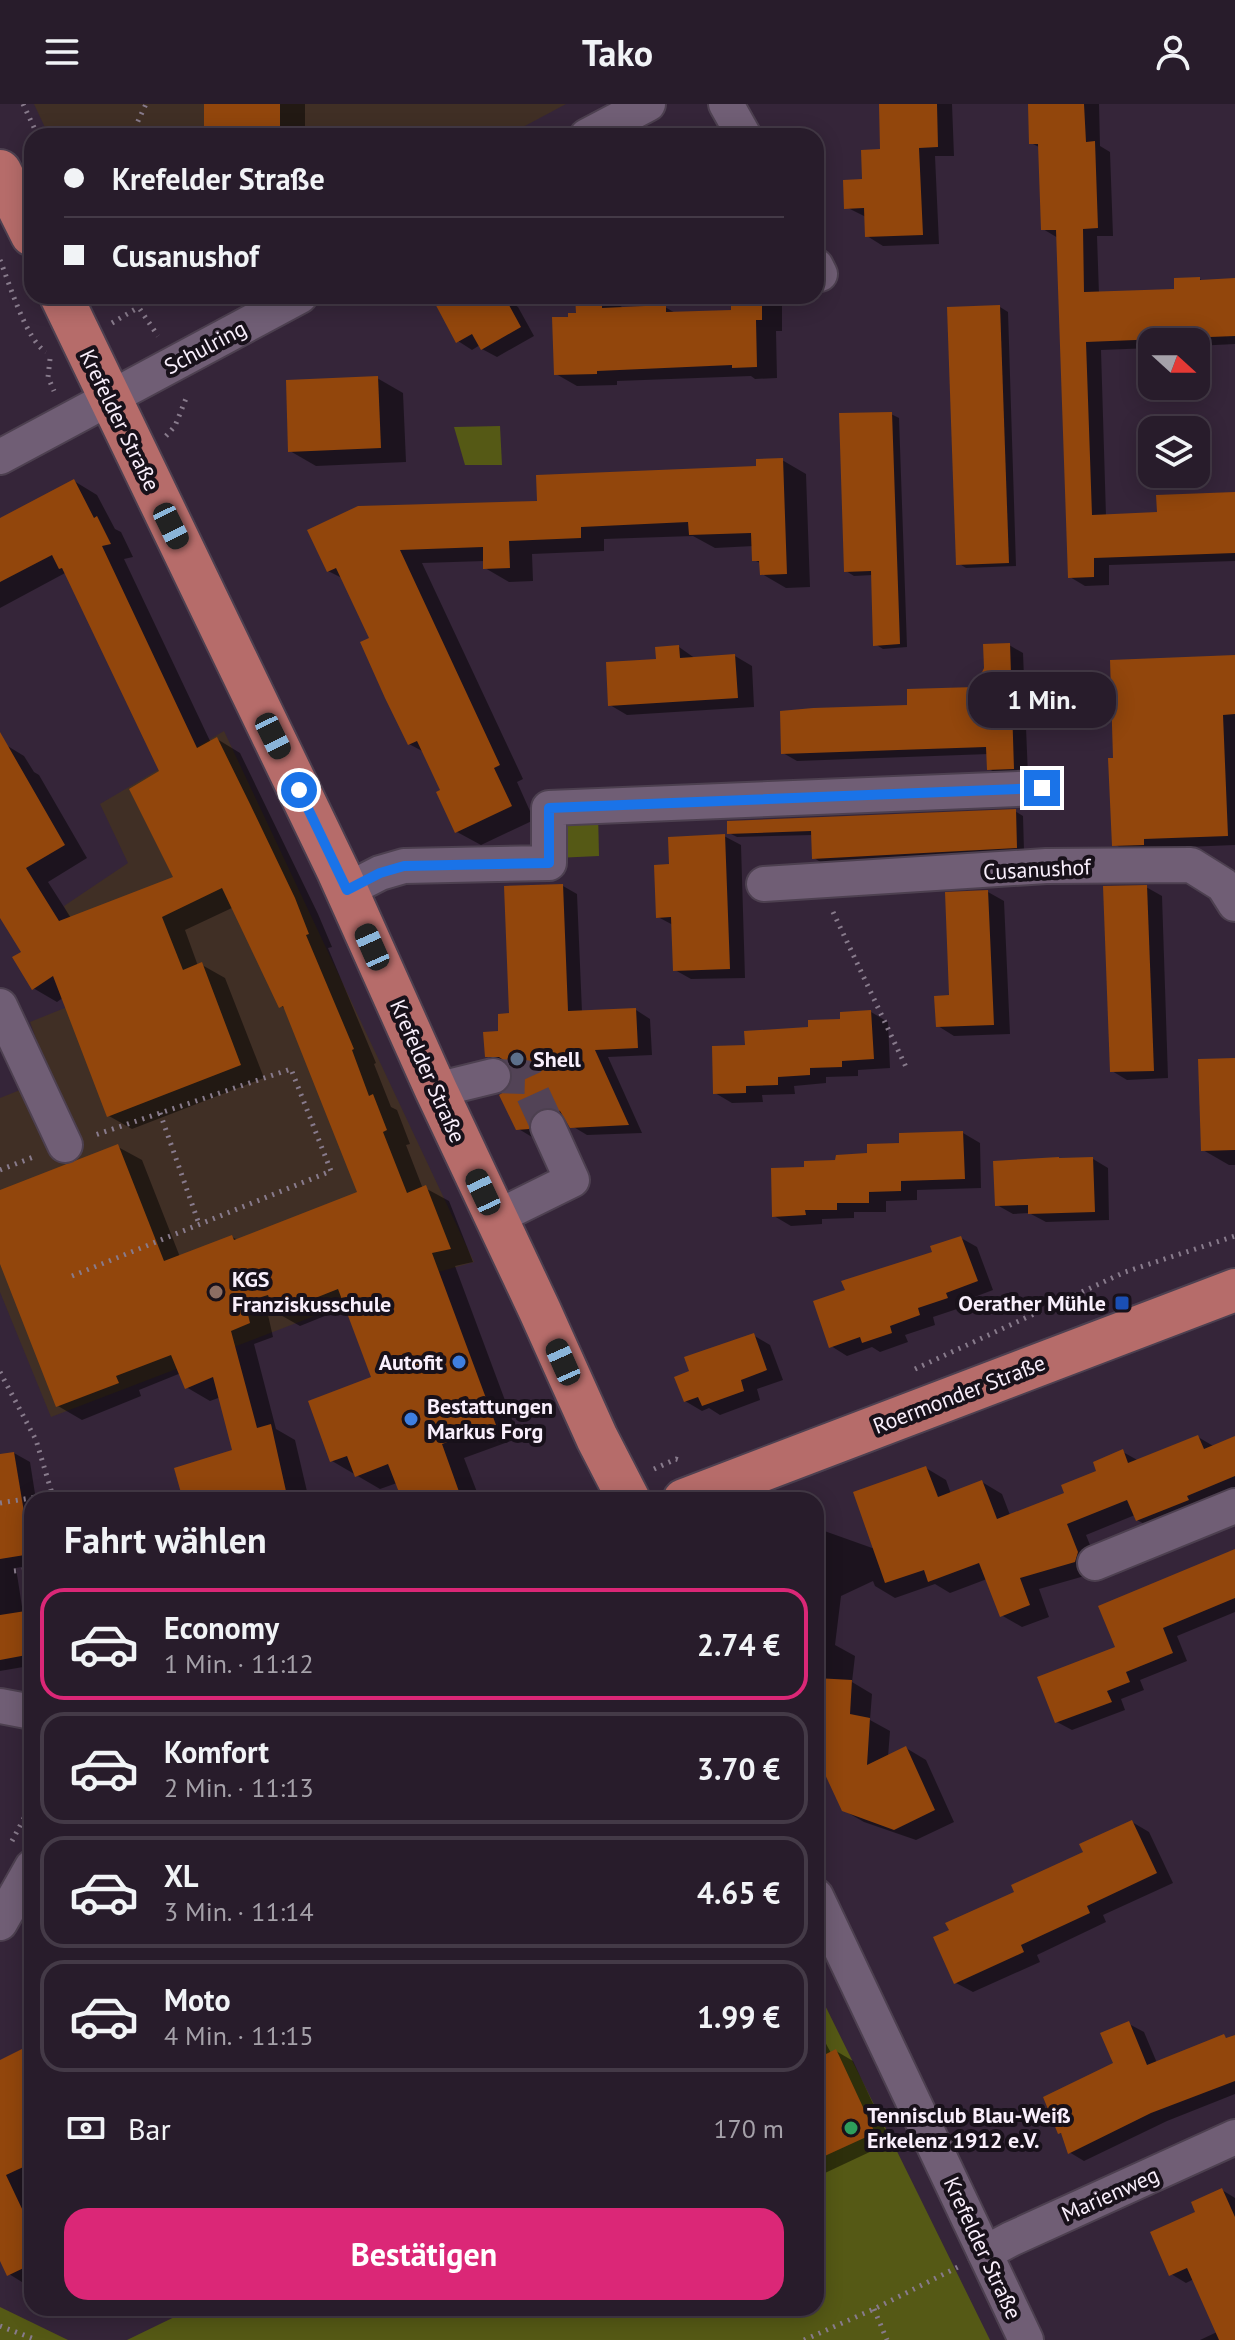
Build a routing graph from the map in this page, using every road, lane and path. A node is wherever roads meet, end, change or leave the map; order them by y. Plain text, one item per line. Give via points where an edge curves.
1 (23, 104) edge
2 (146, 104) edge
3 (648, 104) edge
4 (726, 104) edge
5 (34, 128) edge
6 (135, 128) edge
7 (602, 128) edge
8 (740, 128) edge
9 (5, 191) edge
10 (24, 222) edge
11 (0, 260) edge
12 (65, 304) edge
13 (137, 304) edge
14 (285, 304) edge
15 (139, 307) dead end
16 (51, 353) dead end
17 (110, 400) junction
18 (0, 457) edge
19 (1042, 788) dead end
20 (823, 881) junction
21 (764, 884) dead end
22 (347, 890) junction
23 (1235, 904) edge
24 (0, 1006) edge
25 (906, 1067) dead end
26 (493, 1076) tunnel mouth
27 (436, 1090) junction
28 (160, 1113) junction
29 (548, 1127) tunnel mouth
30 (65, 1145) joint
31 (495, 1218) junction
32 (199, 1224) junction
33 (1235, 1236) edge
34 (72, 1276) dead end
35 (1235, 1290) edge
36 (0, 1372) edge
37 (903, 1375) dead end
38 (687, 1482) edge
39 (52, 1492) edge
40 (624, 1492) edge
41 (24, 1499) edge
42 (0, 1503) edge
43 (1235, 1506) edge
44 (1095, 1563) dead end
45 (24, 1570) edge
46 (14, 1571) dead end
47 (0, 1706) edge
48 (24, 1710) edge
49 (24, 1837) edge
50 (19, 1858) edge
51 (824, 1913) edge
52 (0, 1923) edge
53 (1235, 2137) edge
54 (985, 2253) junction
55 (874, 2309) junction
56 (0, 2326) edge
57 (37, 2340) edge
58 (804, 2340) edge
59 (887, 2340) edge
60 (1026, 2340) edge

1 - 5 path
2 - 6 path
3 - 7 street
4 - 8 street
9 - 10 main road
11 - 16 path via 25,324 41,350
12 - 17 main road, Krefelder Straße
13 - 15 path
14 - 17 street, Schulring
17 - 18 street, Schulring
17 - 22 main road, Krefelder Straße
19 - 22 street via 549,808 549,863 404,866
20 - 21 street, Cusanushof
20 - 23 street, Cusanushof via 1046,866 1191,865 1223,885
20 - 25 path via 837,923
22 - 27 main road, Krefelder Straße
24 - 30 street
26 - 27 street
27 - 31 main road, Krefelder Straße
28 - 30 path
28 - 32 path
28 - 32 path via 291,1069 331,1171
29 - 31 street via 572,1180
31 - 40 main road, Krefelder Straße
32 - 34 path
33 - 37 path via 1125,1272
35 - 38 main road, Roermonder Straße
36 - 39 path via 36,1440
38 - 40 path via 676,1459
41 - 42 path
43 - 44 street
45 - 46 path
47 - 48 street
49 - 50 path
50 - 52 street
51 - 54 street, Krefelder Straße
53 - 54 street, Marienweg
54 - 55 path
54 - 60 street, Krefelder Straße
55 - 58 path
55 - 59 path
56 - 57 path

